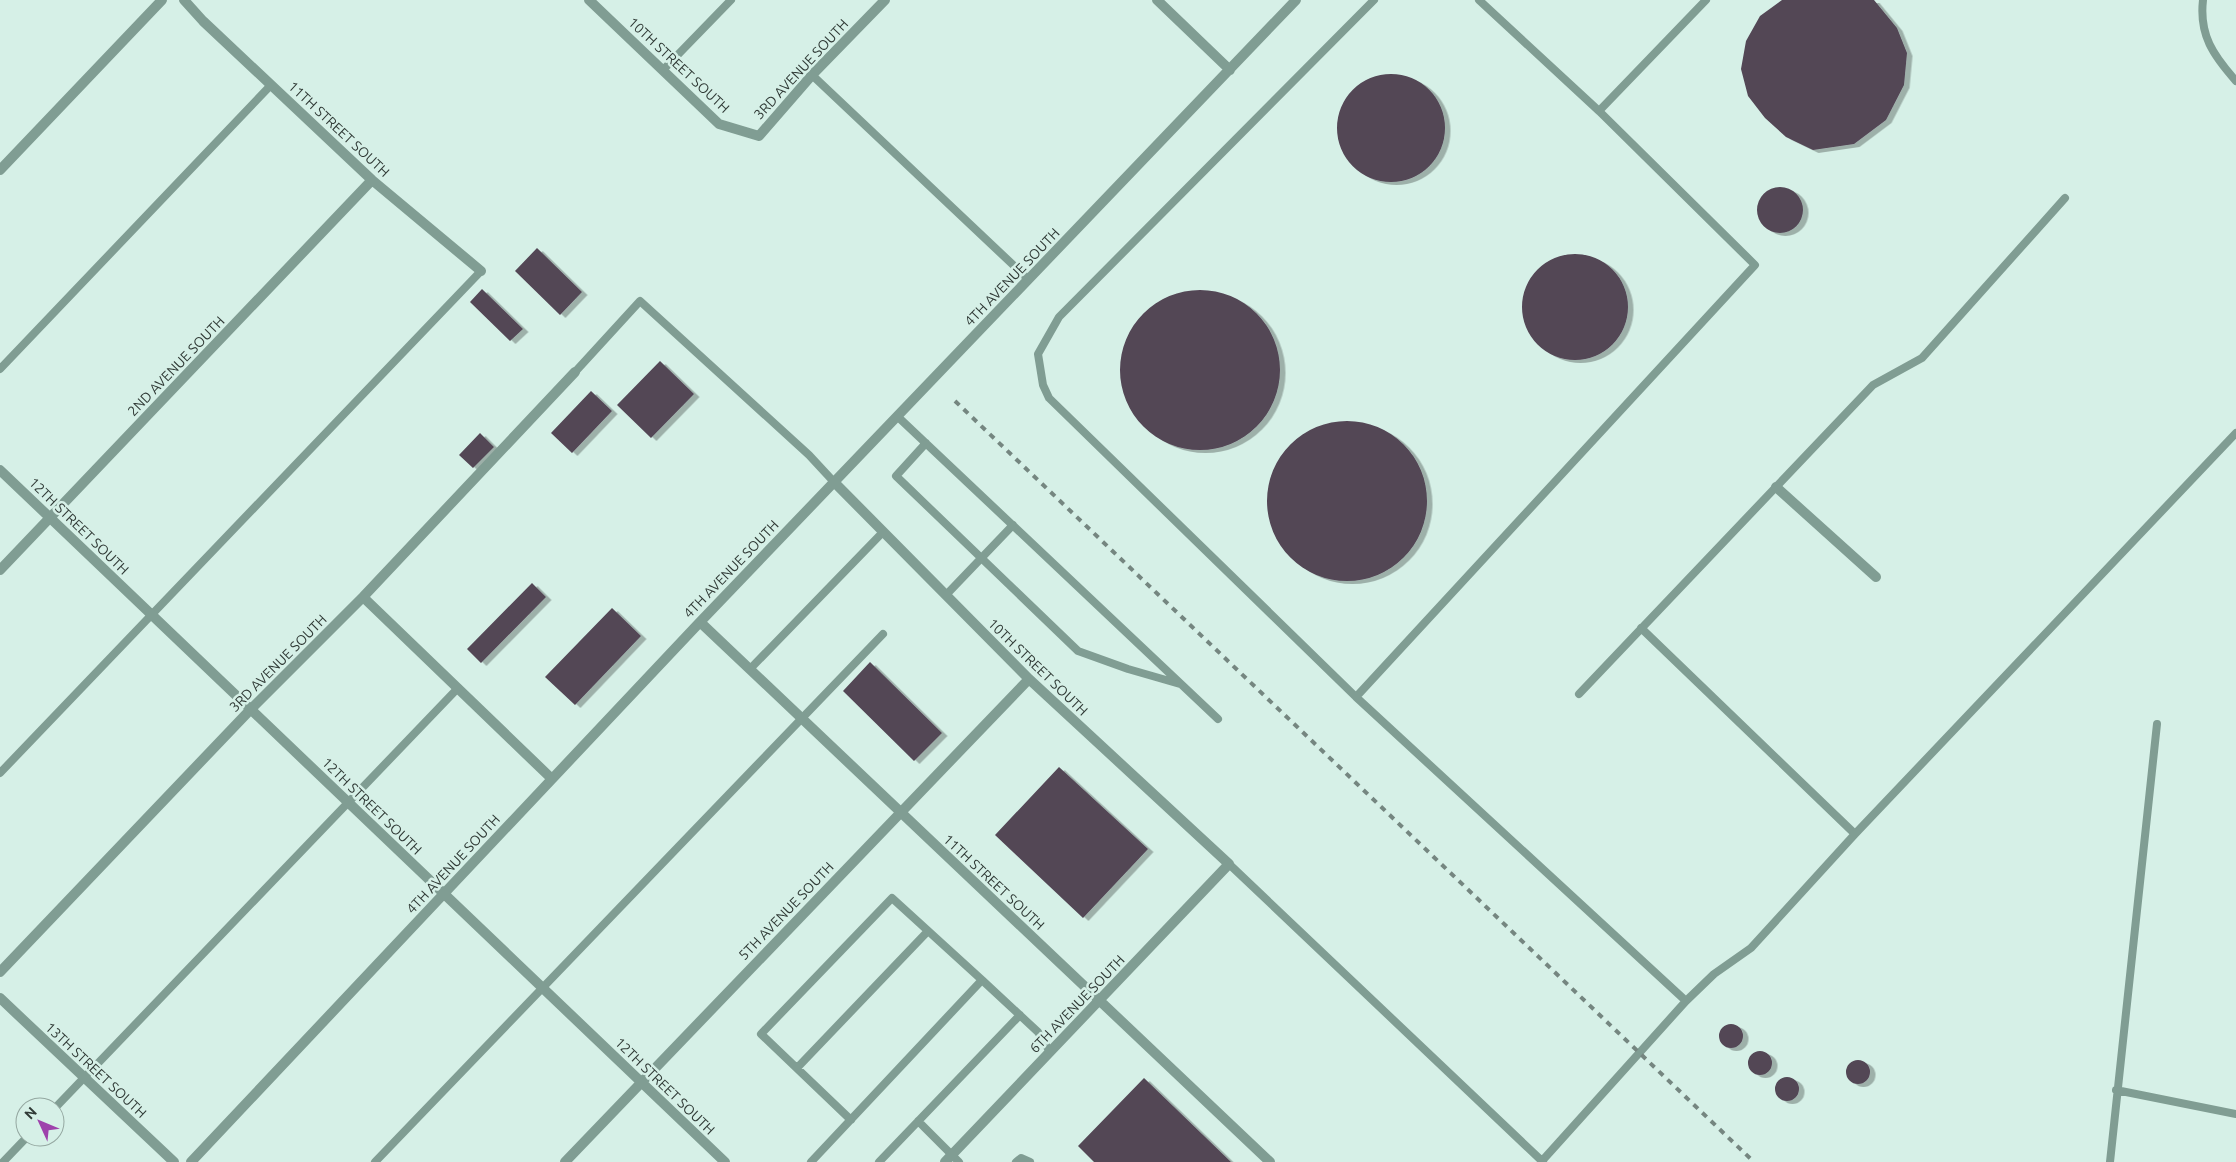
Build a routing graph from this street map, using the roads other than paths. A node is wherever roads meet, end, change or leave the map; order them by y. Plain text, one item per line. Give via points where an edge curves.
1 (162, 0) edge
2 (184, 0) edge
3 (589, 0) edge
4 (731, 0) edge
5 (885, 0) edge
6 (1157, 0) edge
7 (1296, 0) edge
8 (1374, 0) edge
9 (1479, 0) edge
10 (1706, 0) edge
11 (2203, 0) edge
12 (662, 70) junction
13 (1230, 70) junction
14 (812, 75) junction
15 (2236, 81) edge
16 (271, 85) junction
17 (1599, 111) junction
18 (759, 136) joint
19 (0, 170) edge
20 (372, 180) junction
21 (2065, 198) dead end
22 (481, 271) joint
23 (1028, 279) junction
24 (0, 369) edge
25 (575, 372) joint
26 (897, 416) junction
27 (2236, 433) edge
28 (926, 443) junction
29 (0, 470) edge
30 (834, 482) junction
31 (1776, 487) junction
32 (50, 518) junction
33 (1013, 525) junction
34 (884, 532) junction
35 (982, 558) junction
36 (0, 570) edge
37 (1876, 577) dead end
38 (946, 595) junction
39 (363, 597) junction
40 (152, 614) junction
41 (700, 622) junction
42 (1642, 628) junction
43 (883, 634) dead end
44 (750, 669) junction
45 (1029, 679) junction
46 (1182, 684) junction
47 (458, 688) junction
48 (1579, 694) dead end
49 (1356, 697) junction
50 (251, 709) junction
51 (802, 718) junction
52 (1218, 719) dead end
53 (2157, 724) dead end
54 (0, 773) edge
55 (552, 779) junction
56 (349, 802) junction
57 (900, 812) junction
58 (1855, 834) junction
59 (1229, 864) junction
60 (444, 893) junction
61 (928, 931) junction
62 (0, 972) edge
63 (982, 980) junction
64 (543, 988) junction
65 (0, 998) edge
66 (1099, 1000) junction
67 (1686, 1001) junction
68 (1020, 1015) junction
69 (1050, 1052) junction
70 (797, 1068) junction
71 (84, 1078) junction
72 (641, 1082) junction
73 (2116, 1090) junction
74 (65, 1098) edge
75 (2236, 1114) edge
76 (850, 1120) junction
77 (918, 1121) junction
78 (17, 1147) edge
79 (952, 1160) edge
80 (3, 1162) edge
81 (174, 1162) edge
82 (191, 1162) edge
83 (375, 1162) edge
84 (565, 1162) edge
85 (725, 1162) edge
86 (812, 1162) edge
87 (879, 1162) edge
88 (1016, 1162) edge
89 (1030, 1162) edge
90 (1270, 1162) edge
91 (1543, 1162) edge
92 (2110, 1162) edge

1 - 19 street
2 - 16 street, 11TH STREET SOUTH
3 - 12 street, 10TH STREET SOUTH
4 - 12 lane
5 - 14 street, 3RD AVENUE SOUTH
6 - 13 street
7 - 13 street, 4TH AVENUE SOUTH
8 - 49 lane via 1059,316 1038,354 1043,385 1049,398
9 - 17 lane
10 - 17 lane
11 - 15 lane via 2201,18 2207,40
12 - 18 street, 10TH STREET SOUTH via 719,124
13 - 23 street, 4TH AVENUE SOUTH
14 - 18 street, 3RD AVENUE SOUTH
14 - 23 lane
16 - 20 street, 11TH STREET SOUTH
16 - 24 lane
17 - 49 lane via 1755,265
20 - 22 street, 11TH STREET SOUTH
20 - 32 street, 2ND AVENUE SOUTH
21 - 31 lane via 1922,358 1873,385
22 - 40 lane
23 - 26 street, 4TH AVENUE SOUTH
25 - 30 lane via 640,301 809,455
25 - 39 street, 3RD AVENUE SOUTH
26 - 28 lane
26 - 30 street, 4TH AVENUE SOUTH
27 - 58 lane
28 - 33 lane
28 - 35 lane via 896,476
29 - 32 street, 12TH STREET SOUTH
30 - 34 street, 10TH STREET SOUTH
30 - 41 street, 4TH AVENUE SOUTH
31 - 37 street
31 - 42 lane
32 - 36 street, 2ND AVENUE SOUTH
32 - 40 street, 12TH STREET SOUTH
33 - 35 lane
33 - 46 lane
34 - 38 street, 10TH STREET SOUTH
34 - 44 lane
35 - 38 lane
35 - 46 lane via 1078,651
38 - 45 street, 10TH STREET SOUTH
39 - 47 street
39 - 50 street, 3RD AVENUE SOUTH
40 - 50 street, 12TH STREET SOUTH
40 - 54 lane
41 - 44 street, 11TH STREET SOUTH
41 - 55 street, 4TH AVENUE SOUTH
42 - 48 lane
42 - 58 lane
43 - 51 lane
44 - 51 street, 11TH STREET SOUTH
45 - 57 street, 5TH AVENUE SOUTH
45 - 59 street, 10TH STREET SOUTH
46 - 52 lane
47 - 55 street
47 - 56 lane
49 - 67 lane
50 - 56 street, 12TH STREET SOUTH
50 - 62 street, 3RD AVENUE SOUTH
51 - 57 street, 11TH STREET SOUTH
51 - 64 lane
53 - 73 lane
55 - 60 street, 4TH AVENUE SOUTH
56 - 60 street, 12TH STREET SOUTH
56 - 71 lane
57 - 66 street, 11TH STREET SOUTH
57 - 72 street, 5TH AVENUE SOUTH
58 - 67 lane via 1751,948 1714,974
59 - 66 street, 6TH AVENUE SOUTH
59 - 91 lane
60 - 64 street, 12TH STREET SOUTH
60 - 82 street, 4TH AVENUE SOUTH
61 - 63 lane
61 - 70 lane
61 - 70 lane via 892,898 760,1034
63 - 68 lane
63 - 76 lane
64 - 72 street, 12TH STREET SOUTH
64 - 83 lane
65 - 71 street, 13TH STREET SOUTH
66 - 69 street, 6TH AVENUE SOUTH
66 - 90 street, 11TH STREET SOUTH
67 - 91 lane
68 - 69 lane via 1038,1032
68 - 77 lane
69 - 79 street, 6TH AVENUE SOUTH
70 - 76 lane
71 - 74 lane
71 - 81 street, 13TH STREET SOUTH
72 - 84 street, 5TH AVENUE SOUTH
72 - 85 street, 12TH STREET SOUTH
73 - 75 lane
73 - 92 lane
76 - 86 lane
77 - 79 lane
77 - 87 lane
78 - 80 lane
88 - 89 lane via 1021,1158

